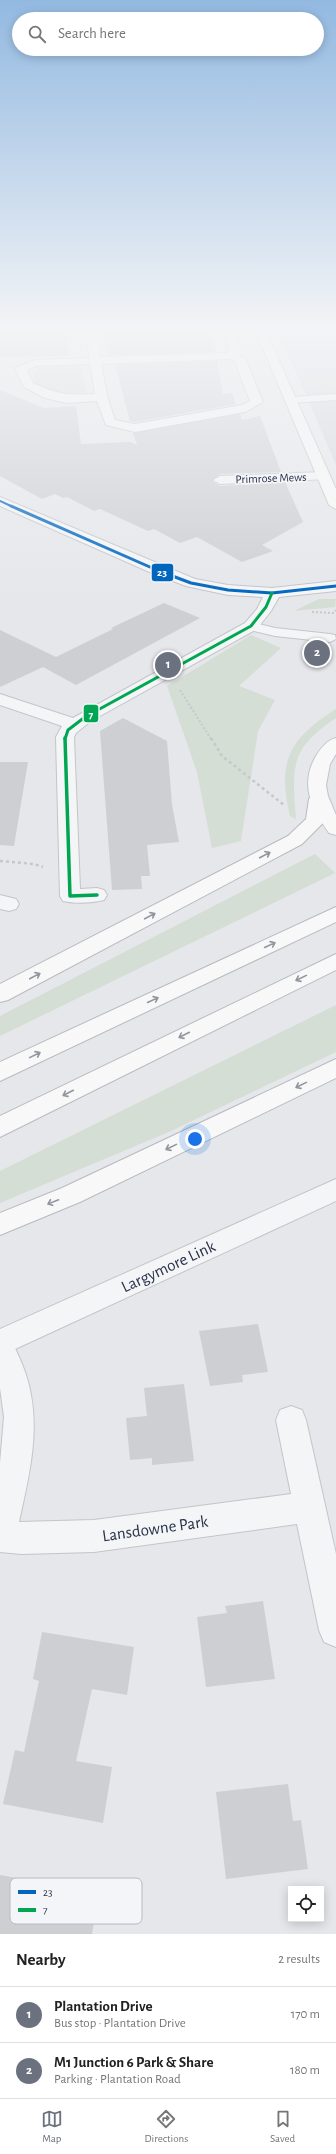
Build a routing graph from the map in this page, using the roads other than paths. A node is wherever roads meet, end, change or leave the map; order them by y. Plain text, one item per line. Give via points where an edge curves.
1 (108, 417) edge
2 (194, 417) edge
3 (298, 417) edge
4 (322, 476) junction
5 (226, 495) dead end
6 (0, 501) edge
7 (336, 505) edge
8 (336, 586) edge
9 (272, 593) junction
10 (251, 626) junction
11 (330, 638) dead end
12 (0, 699) edge
13 (75, 724) junction
14 (336, 743) edge
15 (319, 799) junction
16 (336, 829) edge
17 (97, 895) dead end
18 (332, 916) edge
19 (336, 960) edge
20 (0, 994) edge
21 (336, 1068) edge
22 (0, 1072) edge
23 (0, 1127) edge
24 (336, 1189) edge
25 (0, 1224) edge
26 (0, 1343) edge
27 (0, 1347) edge
28 (291, 1420) dead end
29 (309, 1508) junction
30 (0, 1535) edge
31 (336, 1630) edge

1 - 2 street via 110,422 135,428
3 - 4 main road
4 - 5 street, Primrose Mews via 218,476
4 - 7 main road
6 - 9 street via 174,578 228,590
8 - 9 street
9 - 10 street via 271,599
10 - 11 lane via 274,632
10 - 13 street
12 - 13 street
13 - 17 street via 65,736 70,896
14 - 15 main road via 324,754 315,777
15 - 16 main road via 326,816
20 -> 15 main road via 295,840 315,821
22 -> 18 main road
19 -> 23 main road
21 -> 25 main road via 71,1195
24 - 26 street, Largymore Link
27 - 30 street via 10,1365 17,1388 20,1427 15,1467
28 - 29 street
29 - 30 street, Lansdowne Park via 94,1536 21,1538
29 - 31 street

